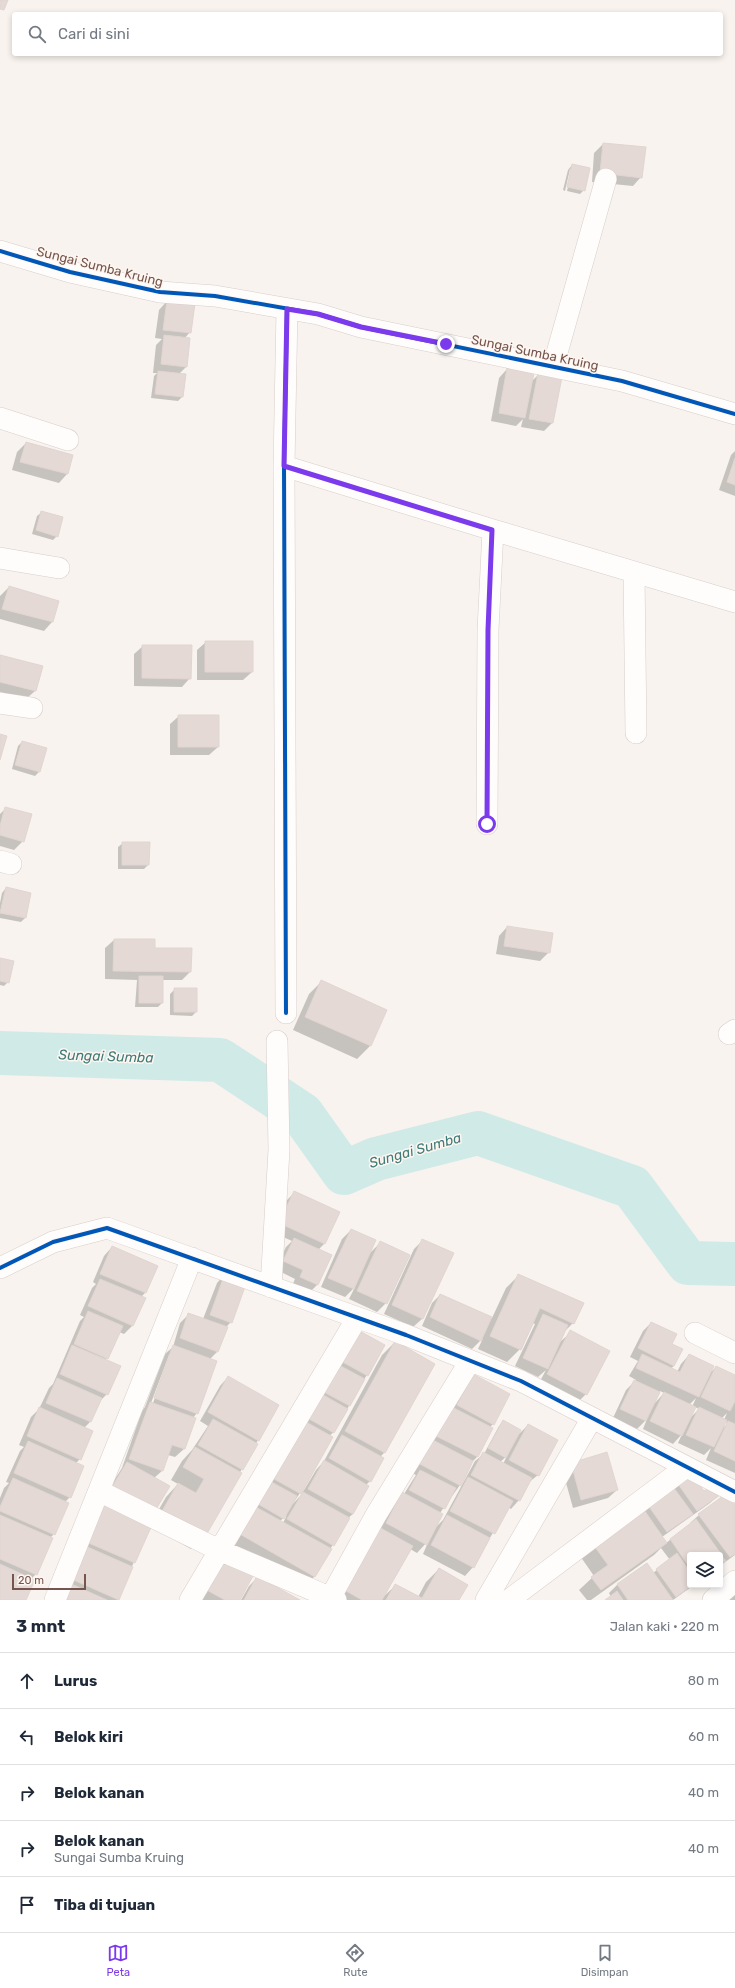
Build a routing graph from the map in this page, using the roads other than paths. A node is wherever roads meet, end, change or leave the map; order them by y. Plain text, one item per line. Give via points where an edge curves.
1 (606, 179) dead end
2 (0, 251) edge
3 (287, 309) junction
4 (552, 367) junction
5 (735, 414) edge
6 (0, 418) edge
7 (68, 440) dead end
8 (284, 466) junction
9 (492, 530) junction
10 (0, 558) edge
11 (59, 568) dead end
12 (634, 573) junction
13 (735, 602) edge
14 (0, 703) edge
15 (32, 708) dead end
16 (636, 733) dead end
17 (487, 824) dead end
18 (286, 1013) dead end
19 (277, 1041) dead end
20 (192, 1258) junction
21 (0, 1268) edge
22 (271, 1287) junction
23 (357, 1318) junction
24 (695, 1333) dead end
25 (735, 1353) edge
26 (470, 1361) junction
27 (592, 1418) junction
28 (686, 1467) junction
29 (100, 1491) junction
30 (735, 1492) edge
31 (219, 1550) junction
32 (735, 1581) edge
33 (332, 1599) edge
34 (55, 1600) edge
35 (190, 1600) edge
36 (486, 1600) edge
37 (509, 1600) edge
38 (713, 1600) edge

1 - 4 street
2 - 3 street, Sungai Sumba Kruing via 70,272 160,292 215,296
3 - 4 street, Sungai Sumba Kruing
3 - 8 street
4 - 5 street, Sungai Sumba Kruing via 622,381
6 - 7 street
8 - 9 street
8 - 18 street
9 - 12 street
9 - 17 street via 488,630
10 - 11 street
12 - 13 street
12 - 16 street
14 - 15 street
19 - 22 street via 279,1150
20 - 21 street via 107,1228 53,1242
20 - 22 street
20 - 29 street
22 - 23 street
23 - 26 street
23 - 31 street
24 - 25 street
26 - 27 street via 521,1381
26 - 33 street via 376,1516
27 - 28 street
27 - 36 street
28 - 30 street
28 - 37 street
29 - 31 street
29 - 34 street
31 - 33 street
31 - 35 street
32 - 38 street

